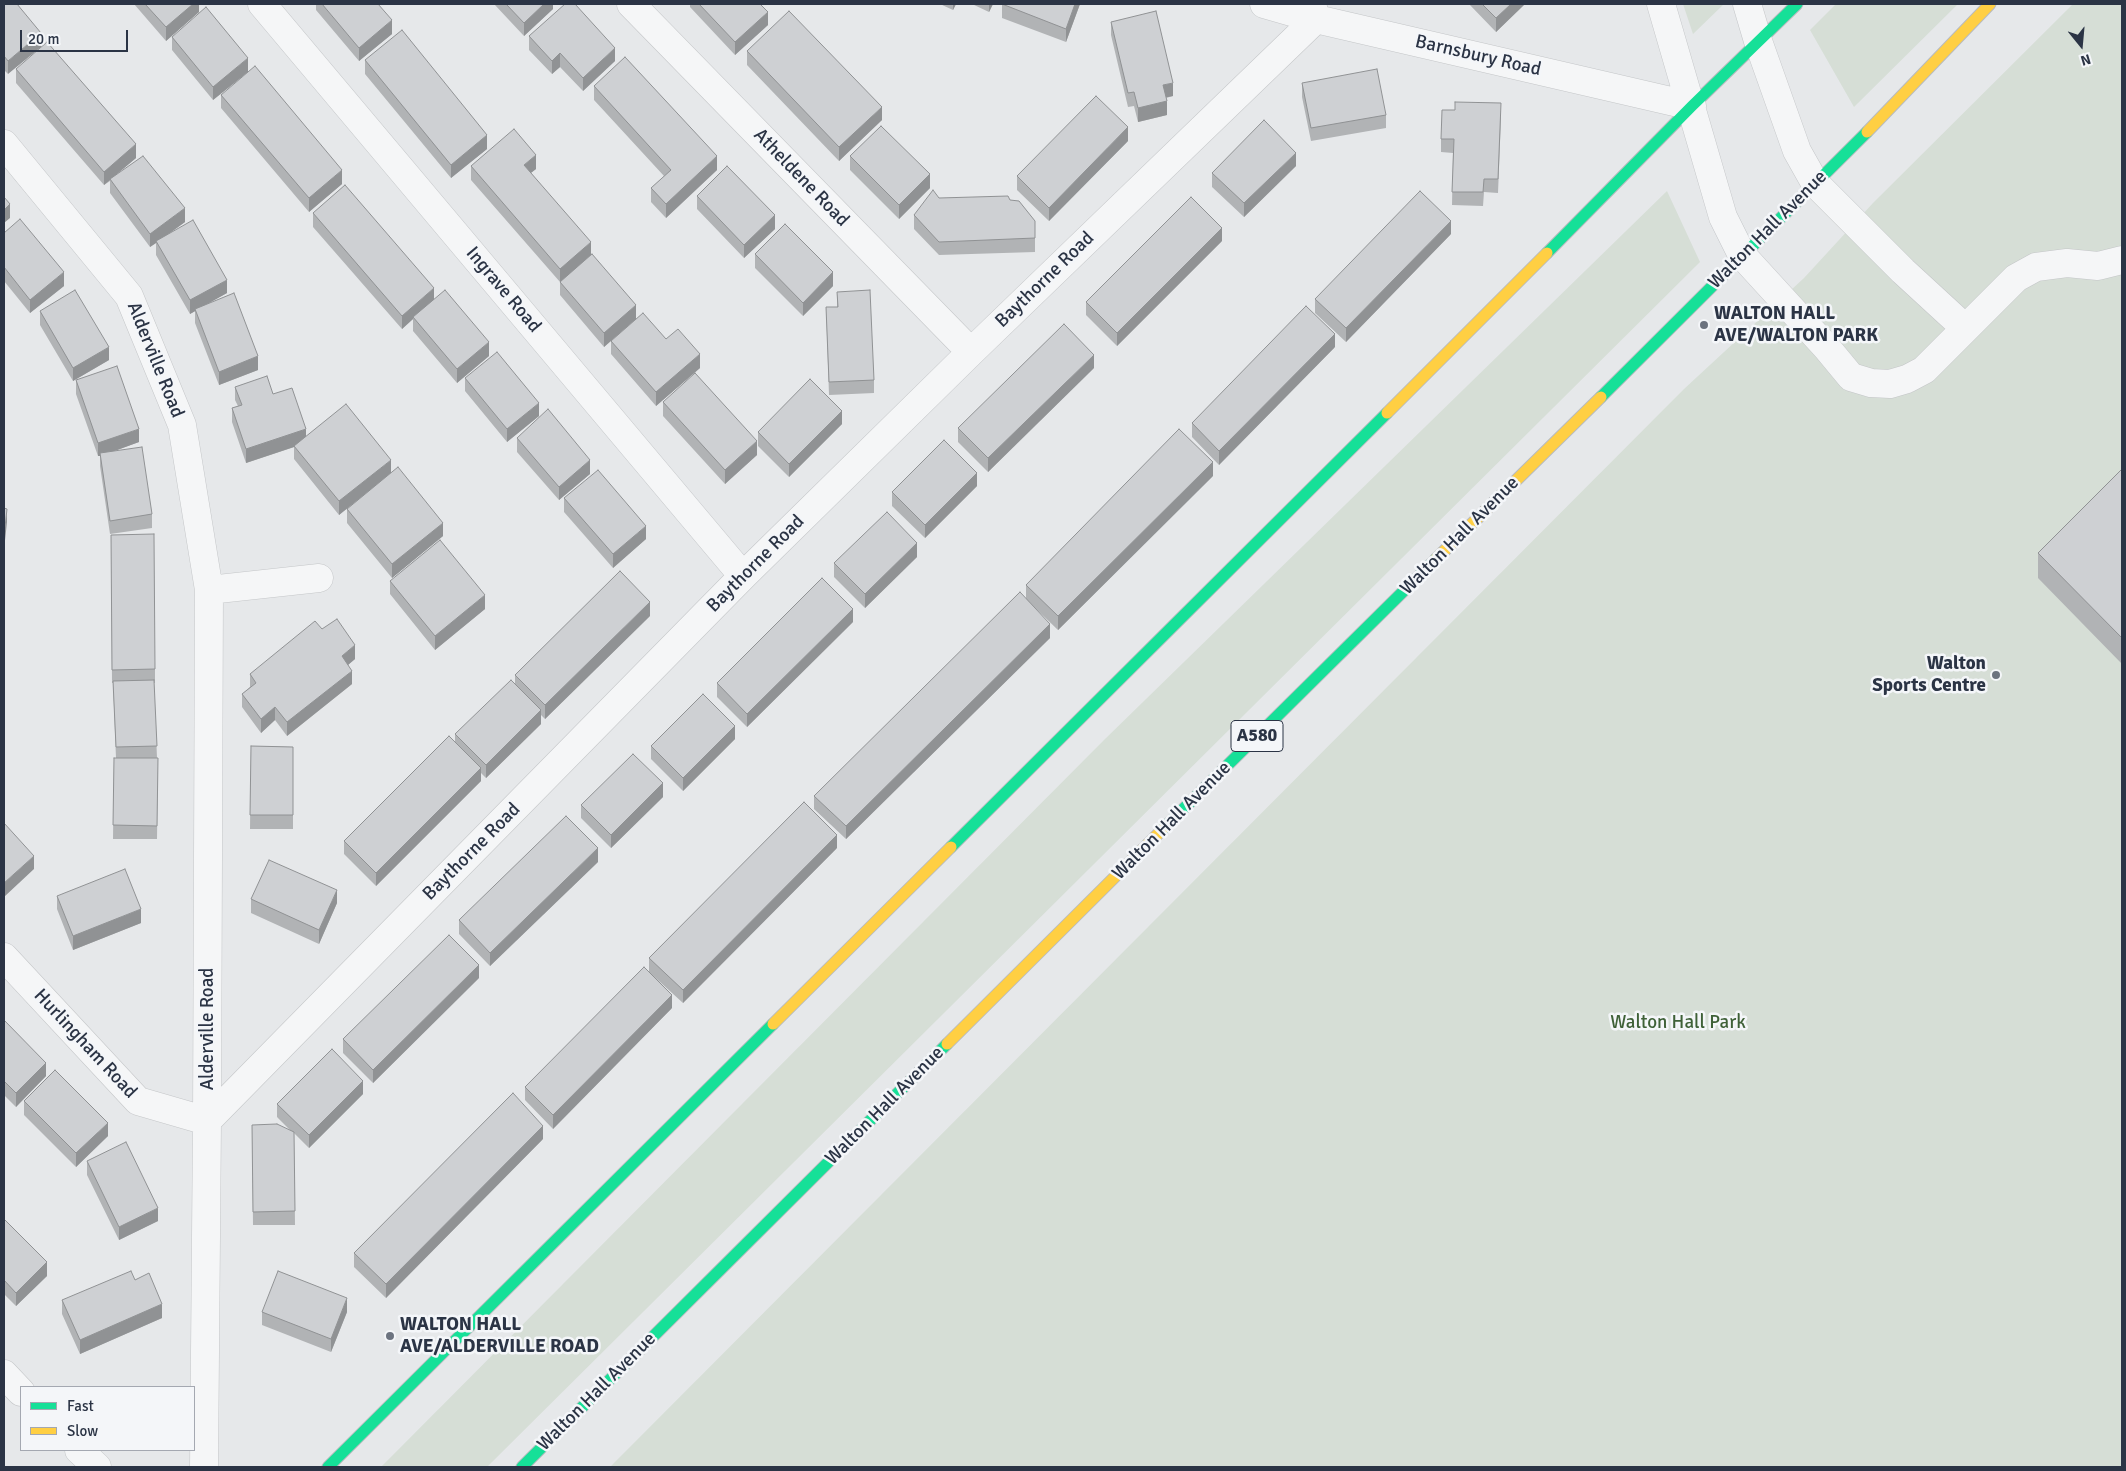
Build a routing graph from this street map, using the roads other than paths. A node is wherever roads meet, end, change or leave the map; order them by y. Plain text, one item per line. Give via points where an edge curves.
1 (262, 4) edge
2 (631, 4) edge
3 (1264, 4) edge
4 (1661, 4) edge
5 (1747, 4) edge
6 (1797, 4) edge
7 (1990, 4) edge
8 (1314, 11) edge
9 (1758, 41) junction
10 (1692, 106) junction
11 (4, 144) edge
12 (1815, 183) junction
13 (1742, 255) junction
14 (2122, 260) edge
15 (1965, 328) junction
16 (970, 352) junction
17 (743, 576) junction
18 (319, 578) dead end
19 (208, 590) junction
20 (4, 956) edge
21 (207, 1121) junction
22 (4, 1374) edge
23 (20, 1391) edge
24 (80, 1451) edge
25 (97, 1467) edge
26 (204, 1467) edge
27 (328, 1467) edge
28 (522, 1467) edge

1 - 17 street, Ingrave Road
2 - 16 street, Atheldene Road
3 - 8 street, Barnsbury Road
4 - 10 street
5 - 9 street
6 - 9 highway
7 - 12 highway, Walton Hall Avenue / A580
8 - 10 street, Barnsbury Road
8 - 16 street, Baythorne Road
9 - 10 highway
9 - 12 street via 1797,151
10 - 13 street via 1724,217
10 - 27 highway
11 - 19 street, Alderville Road via 129,296 182,425
12 - 13 highway, Walton Hall Avenue / A580
12 - 15 street
13 - 15 street via 1828,348 1850,377 1890,384 1907,379 1924,370
13 - 28 highway, Walton Hall Avenue / A580
14 - 15 street via 2098,266 2066,263 2036,267 2016,278
16 - 17 street, Baythorne Road
17 - 21 street, Baythorne Road
18 - 19 street
19 - 21 street, Alderville Road
20 - 21 street, Hurlingham Road via 138,1101
21 - 26 street, Alderville Road
22 - 23 street
24 - 25 street

